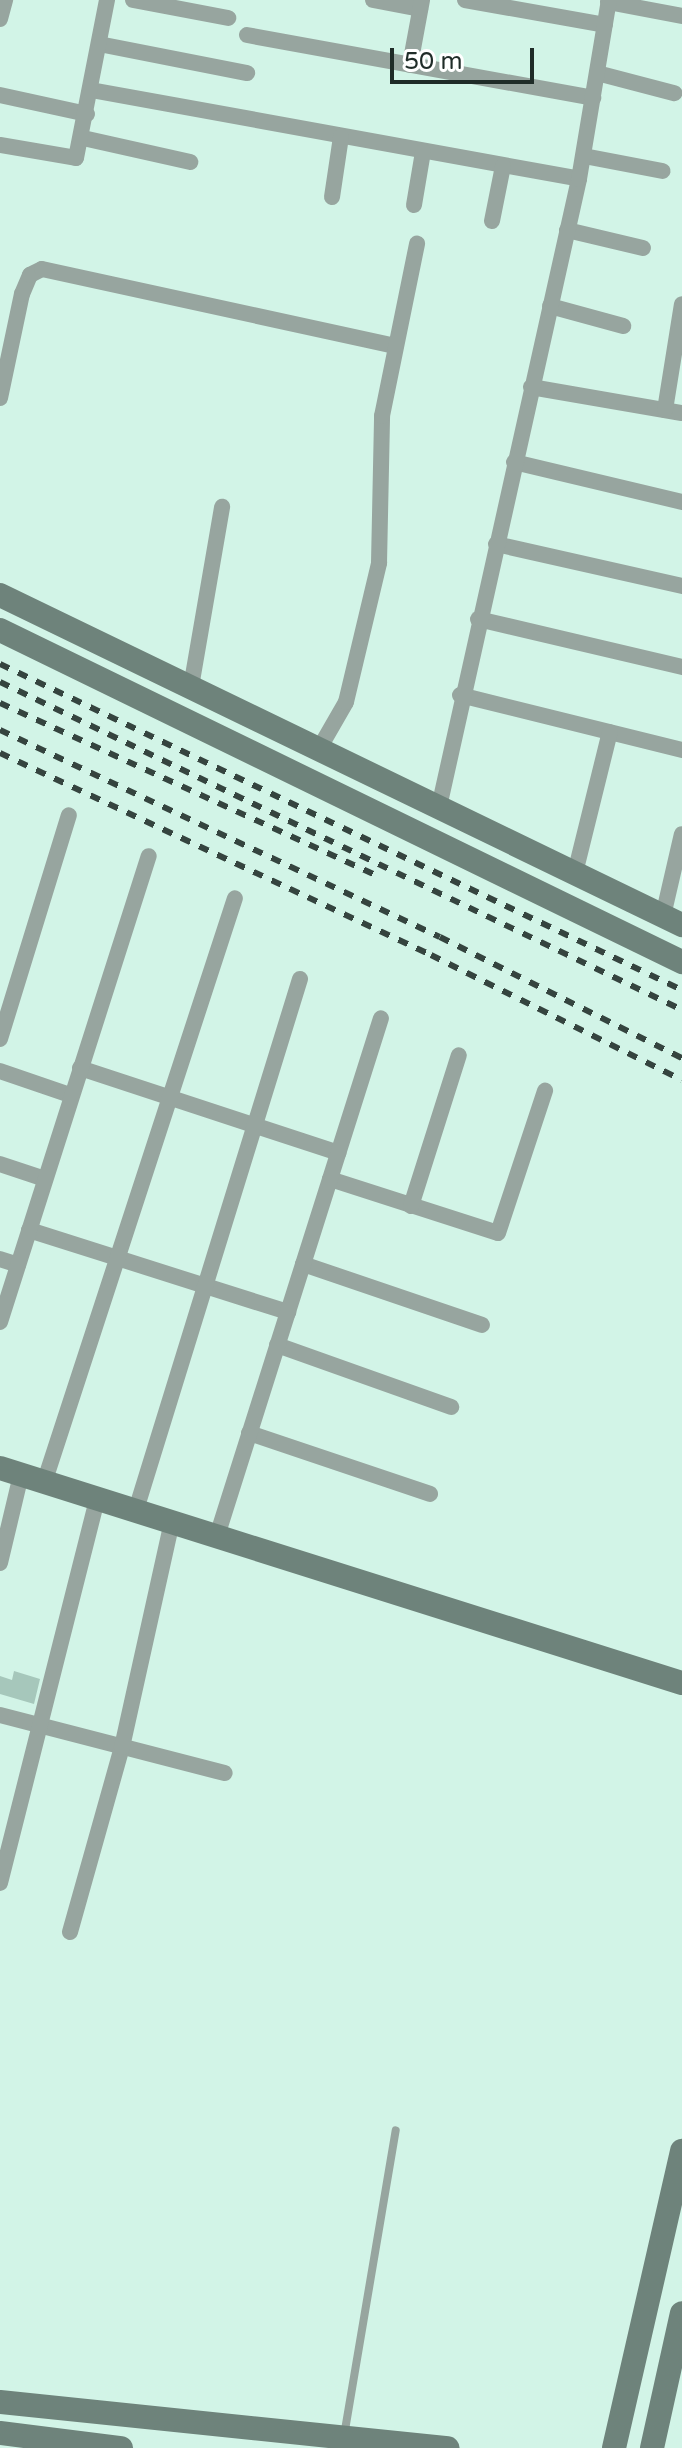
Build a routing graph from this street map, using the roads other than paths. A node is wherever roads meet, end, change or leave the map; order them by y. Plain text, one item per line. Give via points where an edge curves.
1 (5, 0) edge
2 (107, 0) edge
3 (133, 0) edge
4 (373, 0) edge
5 (465, 0) edge
6 (608, 1) edge
7 (499, 3) edge
8 (421, 4) edge
9 (682, 16) edge
10 (228, 18) dead end
11 (0, 19) edge
12 (605, 25) junction
13 (247, 35) dead end
14 (99, 44) junction
15 (410, 65) junction
16 (247, 73) dead end
17 (597, 73) junction
18 (91, 90) junction
19 (674, 93) dead end
20 (0, 95) edge
21 (593, 98) junction
22 (87, 114) junction
23 (341, 137) junction
24 (83, 138) junction
25 (0, 145) edge
26 (423, 152) junction
27 (584, 156) junction
28 (190, 162) dead end
29 (503, 166) junction
30 (663, 171) dead end
31 (579, 179) junction
32 (332, 197) dead end
33 (414, 205) dead end
34 (492, 221) dead end
35 (567, 230) junction
36 (417, 244) dead end
37 (643, 248) dead end
38 (550, 306) junction
39 (681, 311) edge
40 (623, 326) dead end
41 (396, 346) junction
42 (531, 387) junction
43 (0, 398) edge
44 (674, 412) edge
45 (514, 462) junction
46 (682, 502) edge
47 (222, 507) dead end
48 (496, 544) junction
49 (682, 586) edge
50 (0, 595) edge
51 (478, 619) junction
52 (0, 630) edge
53 (142, 664) junction
54 (682, 667) edge
55 (191, 687) junction
56 (128, 692) junction
57 (460, 695) junction
58 (610, 732) junction
59 (319, 749) junction
60 (682, 750) edge
61 (439, 807) junction
62 (69, 815) dead end
63 (682, 838) edge
64 (149, 856) dead end
65 (575, 873) junction
66 (235, 898) dead end
67 (673, 920) edge
68 (682, 962) edge
69 (300, 979) dead end
70 (381, 1018) dead end
71 (0, 1039) edge
72 (459, 1055) dead end
73 (80, 1068) junction
74 (0, 1071) edge
75 (545, 1091) dead end
76 (70, 1095) junction
77 (169, 1098) junction
78 (255, 1126) junction
79 (338, 1153) junction
80 (0, 1164) edge
81 (45, 1179) junction
82 (330, 1179) junction
83 (411, 1206) junction
84 (29, 1230) junction
85 (0, 1259) edge
86 (117, 1259) junction
87 (303, 1264) junction
88 (18, 1265) junction
89 (205, 1287) junction
90 (288, 1312) junction
91 (0, 1322) edge
92 (482, 1325) dead end
93 (277, 1345) junction
94 (451, 1407) dead end
95 (249, 1433) junction
96 (22, 1476) edge
97 (430, 1494) dead end
98 (97, 1499) junction
99 (135, 1513) junction
100 (172, 1522) junction
101 (217, 1536) junction
102 (0, 1563) edge
103 (682, 1683) edge
104 (0, 1715) edge
105 (40, 1725) junction
106 (122, 1747) junction
107 (225, 1773) dead end
108 (0, 1883) edge
109 (70, 1932) dead end
110 (396, 2130) dead end
111 (682, 2151) edge
112 (682, 2313) edge
113 (0, 2402) edge
114 (0, 2433) edge
115 (344, 2438) junction
116 (121, 2448) edge
117 (448, 2448) edge
118 (614, 2448) edge
119 (652, 2448) edge

1 - 11 street
2 - 14 street
3 - 10 street
4 - 8 street
5 - 7 street
6 - 9 street
6 - 12 street
7 - 12 street
8 - 15 street
12 - 17 street
13 - 15 street
14 - 16 street
14 - 18 street
15 - 21 street
17 - 19 street
17 - 21 street
18 - 22 street
18 - 23 street
20 - 22 street
21 - 27 street
22 - 24 street
23 - 26 street
23 - 32 street
24 - 25 street via 71,161
24 - 28 street
26 - 29 street
26 - 33 street
27 - 30 street
27 - 31 street
29 - 31 street
29 - 34 street
31 - 35 street
35 - 37 street
35 - 38 street
36 - 41 street
38 - 40 street
38 - 42 street
39 - 44 street
41 - 43 street via 42,269 30,275 22,294
41 - 59 street via 381,428 379,563 346,702
42 - 44 street
42 - 45 street
45 - 46 street
45 - 48 street
47 - 55 street
48 - 49 street
48 - 51 street
50 - 53 street
51 - 54 street
51 - 57 street
52 - 56 street
53 - 55 street
53 - 56 street
55 - 59 street
56 - 68 street
57 - 58 street
57 - 61 street
58 - 60 street
58 - 65 street
59 - 61 street
61 - 65 street
62 - 71 street
63 - 67 street
64 - 73 street
65 - 67 street
66 - 77 street
69 - 78 street
70 - 79 street
72 - 83 street
73 - 76 street
73 - 77 street
74 - 76 street
75 - 83 street via 503,1231 492,1233
76 - 81 street
77 - 78 street
77 - 86 street
78 - 79 street
78 - 89 street
79 - 82 street
80 - 81 street
81 - 84 street
82 - 83 street
82 - 87 street
84 - 86 street
84 - 88 street
85 - 88 street
86 - 89 street
86 - 96 street
87 - 90 street
87 - 92 street
88 - 91 street
89 - 90 street
89 - 99 street
90 - 93 street
93 - 94 street
93 - 95 street
95 - 97 street
95 - 101 street
96 - 98 street
96 - 102 street
98 - 99 street
98 - 105 street
99 - 100 street
100 - 101 street
100 - 106 street
101 - 103 street
104 - 105 street
105 - 106 street
105 - 108 street
106 - 107 street
106 - 109 street
110 - 115 lane
111 - 118 street
112 - 119 street
113 - 115 street
114 - 116 street
115 - 117 street

